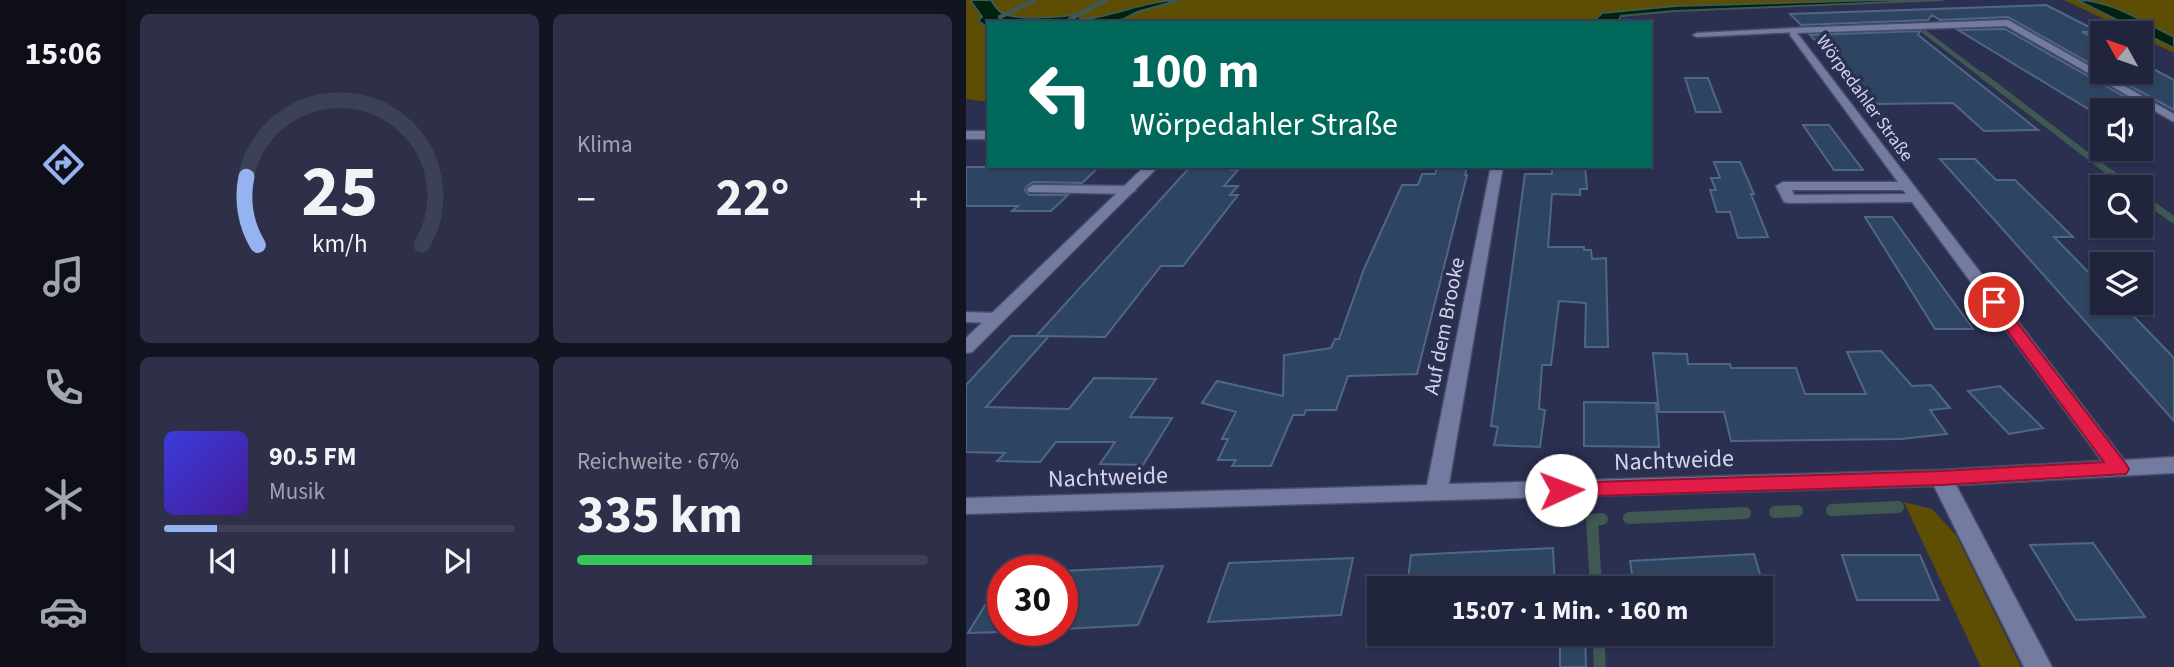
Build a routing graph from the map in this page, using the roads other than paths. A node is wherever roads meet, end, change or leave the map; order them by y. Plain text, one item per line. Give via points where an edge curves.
1 (1794, 30) junction
2 (1697, 34) dead end
3 (2174, 119) edge
4 (966, 135) edge
5 (987, 135) edge
6 (1151, 168) edge
7 (1497, 168) edge
8 (1906, 186) junction
9 (1033, 189) dead end
10 (1130, 190) junction
11 (1915, 198) junction
12 (966, 317) edge
13 (996, 318) junction
14 (966, 348) edge
15 (2174, 465) edge
16 (2119, 469) junction
17 (1941, 478) junction
18 (1436, 494) junction
19 (966, 506) edge
20 (2038, 667) edge

1 - 2 lane
1 - 3 street, Wörpedahler Straße via 1992,22 2019,27
1 - 8 street, Wörpedahler Straße
4 - 5 street
6 - 10 street
7 - 18 street, Auf dem Brooke
8 - 11 street, Wörpedahler Straße
8 - 11 street, Wörpedahler Straße via 1783,186 1789,199
9 - 10 lane
10 - 13 street
11 - 16 street, Wörpedahler Straße
12 - 13 lane
13 - 14 street
15 - 16 street, Nachtweide
16 - 17 street, Nachtweide
17 - 18 street, Nachtweide
17 - 20 street
18 - 19 street, Nachtweide

